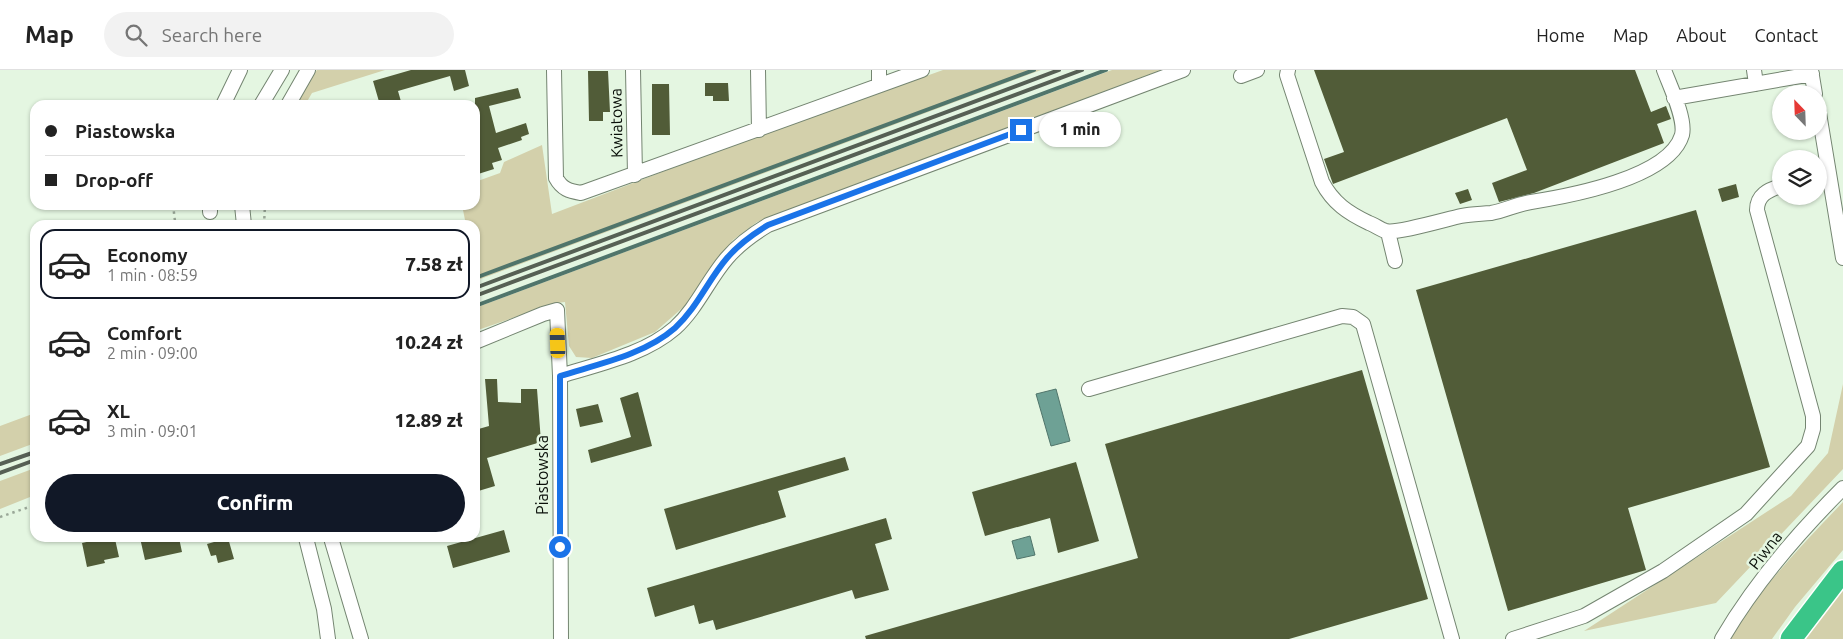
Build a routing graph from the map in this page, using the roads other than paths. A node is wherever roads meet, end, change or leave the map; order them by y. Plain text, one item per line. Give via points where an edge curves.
1 (240, 70) edge
2 (282, 70) edge
3 (308, 70) edge
4 (554, 70) edge
5 (632, 70) edge
6 (758, 70) edge
7 (879, 70) edge
8 (922, 70) edge
9 (1183, 70) edge
10 (1257, 70) edge
11 (1288, 70) edge
12 (1664, 70) edge
13 (1812, 72) edge
14 (1241, 76) dead end
15 (1755, 77) edge
16 (880, 85) junction
17 (1814, 85) edge
18 (1674, 98) junction
19 (225, 100) edge
20 (264, 100) edge
21 (291, 100) edge
22 (759, 130) junction
23 (635, 174) junction
24 (1827, 187) edge
25 (1772, 189) edge
26 (1388, 232) junction
27 (1843, 258) edge
28 (1395, 261) dead end
29 (480, 340) edge
30 (560, 376) junction
31 (1089, 388) dead end
32 (1843, 488) edge
33 (307, 542) edge
34 (332, 542) edge
35 (1843, 571) edge
36 (328, 639) edge
37 (361, 639) edge
38 (561, 639) edge
39 (1452, 639) edge
40 (1512, 639) edge
41 (1722, 639) edge
42 (1791, 639) edge

1 - 19 street
2 - 20 street
3 - 21 street
4 - 23 street via 555,164 560,186 581,193
5 - 23 street, Kwiatowa
6 - 22 street
7 - 16 street
8 - 16 street
9 - 30 street via 768,225 726,259 690,312 663,336 638,350
10 - 14 street
11 - 26 street via 1322,182 1330,196 1348,212
12 - 18 street
13 - 15 street
13 - 17 street
15 - 18 street
16 - 22 street
18 - 26 street via 1683,125 1681,137 1673,149 1643,172 1561,197
22 - 23 street
24 - 27 street
25 - 40 street via 1761,197 1758,210 1813,416 1808,446 1746,514 1663,571 1584,616
26 - 28 street
29 - 30 street, Piastowska via 557,310
30 - 38 street, Piastowska
31 - 39 street via 1342,316 1363,324
32 - 41 street, Piwna via 1796,538
33 - 36 street
34 - 37 street
35 - 42 highway

